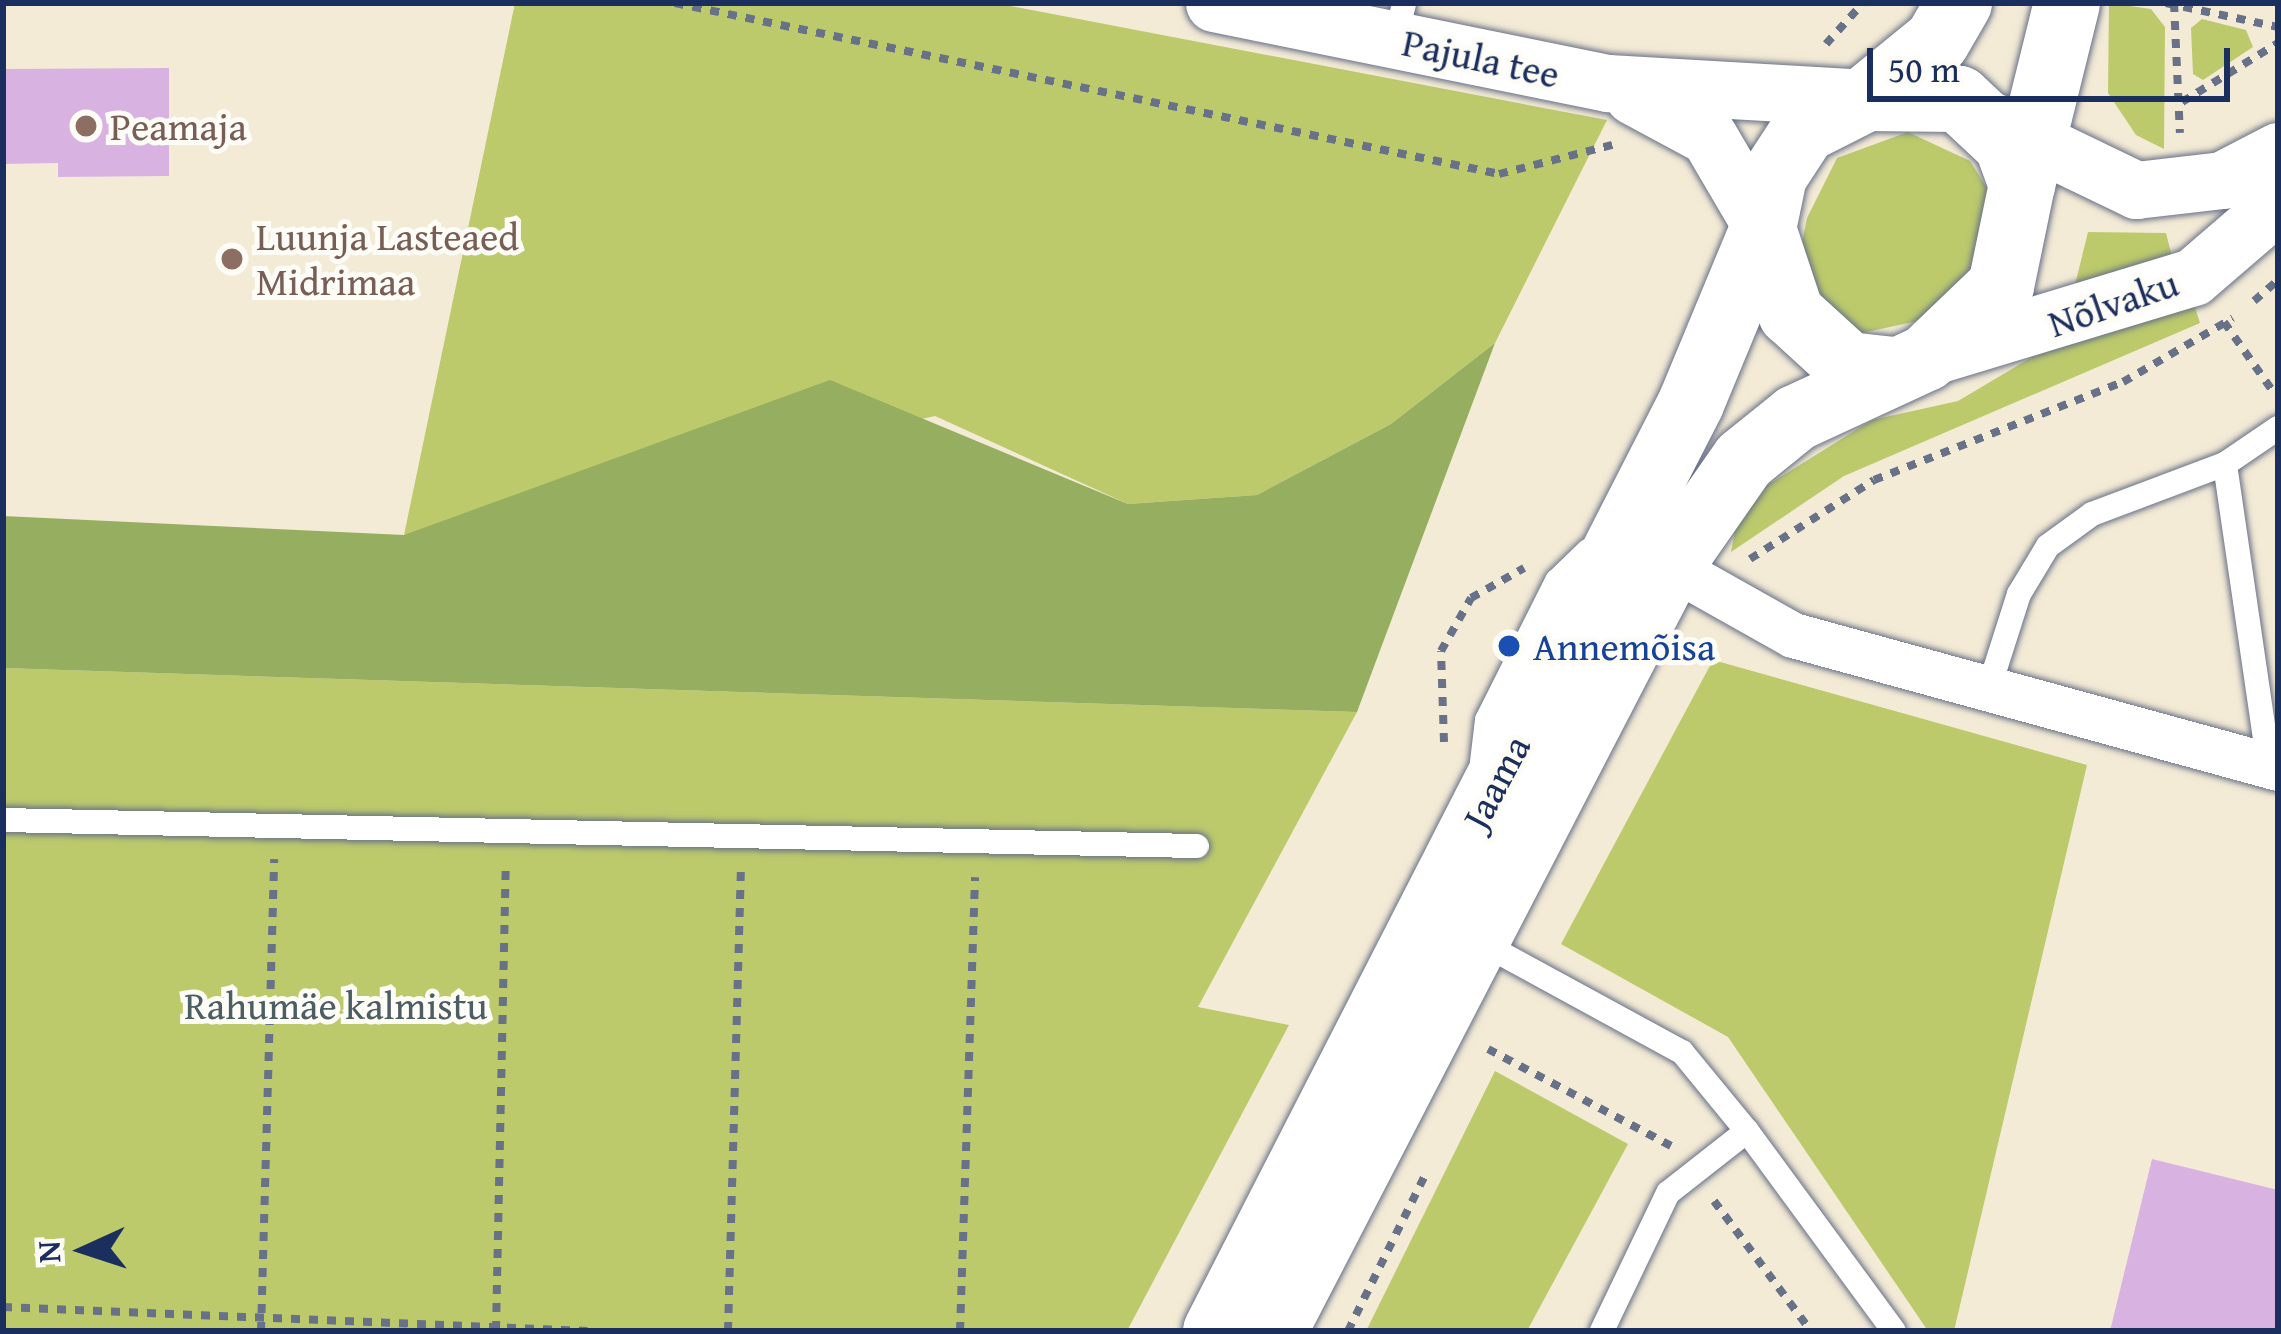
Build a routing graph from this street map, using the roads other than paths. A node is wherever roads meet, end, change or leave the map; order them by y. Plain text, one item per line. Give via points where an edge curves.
1 (1214, 3) edge
2 (1959, 3) edge
3 (2067, 3) edge
4 (1400, 21) edge
5 (1608, 83) junction
6 (1867, 98) junction
7 (2015, 150) junction
8 (2278, 151) edge
9 (2278, 205) edge
10 (1763, 229) junction
11 (1910, 364) junction
12 (2278, 428) edge
13 (2225, 464) junction
14 (1695, 583) junction
15 (1988, 691) junction
16 (2274, 767) edge
17 (3, 820) edge
18 (1197, 846) dead end
19 (1474, 939) junction
20 (1747, 1131) junction
21 (1216, 1331) edge
22 (1274, 1331) edge
23 (1602, 1331) edge
24 (1894, 1331) edge

1 - 4 street, Pajula tee
2 - 6 main road via 1937,40
3 - 7 main road
4 - 5 street, Pajula tee
5 - 6 street
5 - 10 street via 1709,137
6 - 7 main road via 1959,99
6 - 10 main road via 1804,130 1774,176
7 - 8 street via 2136,190 2176,192
7 - 11 main road via 2022,224 2001,286
9 - 11 street, Nõlvaku via 2193,277
10 - 11 main road via 1775,279 1816,346 1847,365
10 - 21 main road, Jaama via 1739,305 1646,495
11 - 14 main road, Jaama via 1796,418 1744,460
12 - 13 lane
13 - 15 lane via 2092,514 2048,547 2019,594
13 - 16 lane
14 - 15 street via 1793,635
14 - 19 main road, Jaama
15 - 16 street
17 - 18 lane
19 - 20 lane via 1682,1052
19 - 22 main road, Jaama
20 - 23 lane via 1668,1193
20 - 24 lane

